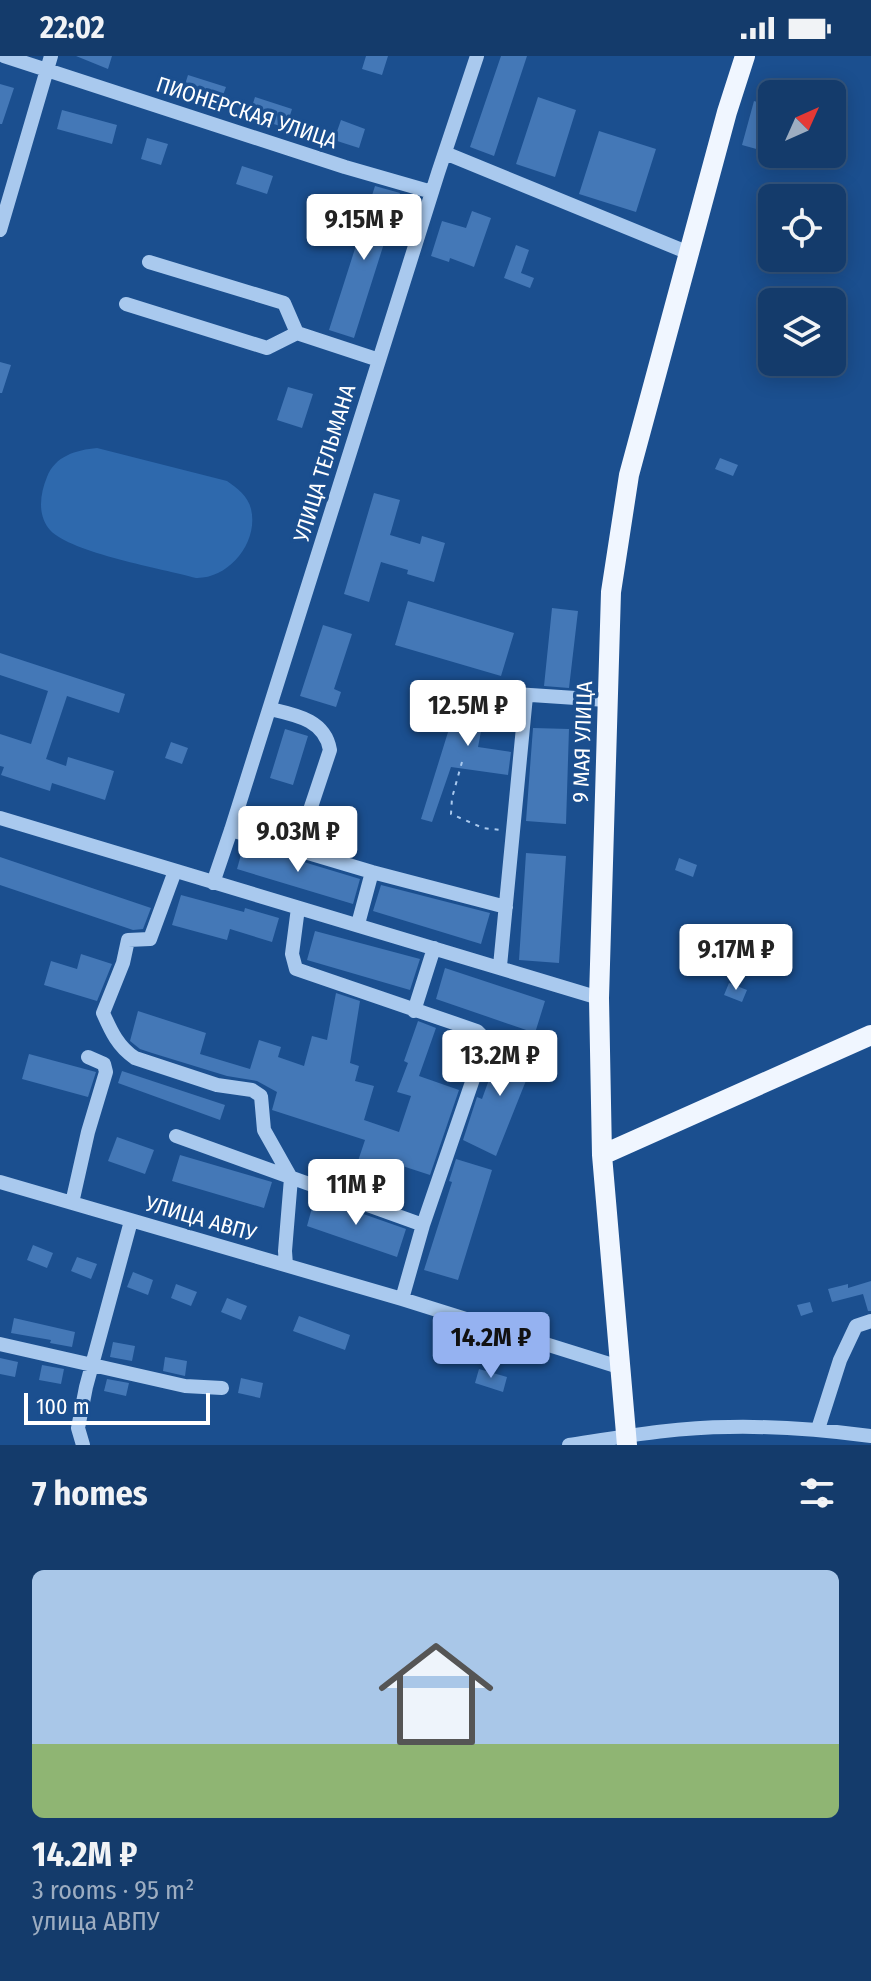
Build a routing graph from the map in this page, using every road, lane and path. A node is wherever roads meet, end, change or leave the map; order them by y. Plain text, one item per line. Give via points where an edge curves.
1 (4, 56) edge
2 (477, 56) edge
3 (745, 56) edge
4 (49, 63) edge
5 (445, 153) junction
6 (432, 192) junction
7 (0, 230) edge
8 (689, 253) junction
9 (149, 262) dead end
10 (126, 304) dead end
11 (297, 333) junction
12 (379, 360) junction
13 (455, 690) dead end
14 (526, 696) junction
15 (606, 700) junction
16 (270, 709) junction
17 (462, 762) dead end
18 (0, 818) edge
19 (231, 830) junction
20 (513, 832) junction
21 (297, 849) junction
22 (175, 871) junction
23 (372, 872) junction
24 (213, 883) junction
25 (506, 907) junction
26 (298, 908) junction
27 (358, 924) junction
28 (434, 948) junction
29 (500, 966) junction
30 (599, 998) junction
31 (414, 1011) junction
32 (871, 1035) edge
33 (88, 1057) dead end
34 (176, 1136) dead end
35 (602, 1155) junction
36 (291, 1178) junction
37 (0, 1182) edge
38 (72, 1203) junction
39 (131, 1221) junction
40 (423, 1225) junction
41 (286, 1265) junction
42 (402, 1299) junction
43 (871, 1321) edge
44 (0, 1344) edge
45 (92, 1364) junction
46 (619, 1367) junction
47 (222, 1388) dead end
48 (818, 1429) junction
49 (871, 1436) edge
50 (626, 1440) edge
51 (83, 1445) edge
52 (569, 1445) edge

1 - 4 street, ПИОНЕРСКАЯ УЛИЦА
2 - 5 street, УЛИЦА ТЕЛЬМАНА
3 - 8 main road, 9 МАЯ УЛИЦА
4 - 6 street, ПИОНЕРСКАЯ УЛИЦА via 345,167
4 - 7 street
5 - 6 street, УЛИЦА ТЕЛЬМАНА
5 - 8 street
6 - 12 street, УЛИЦА ТЕЛЬМАНА
8 - 15 main road, 9 МАЯ УЛИЦА via 629,475 611,592
9 - 11 street via 284,303
10 - 11 street via 267,348
11 - 12 street
12 - 16 street, УЛИЦА ТЕЛЬМАНА
13 - 14 street
14 - 15 street
14 - 20 street
15 - 30 main road, 9 МАЯ УЛИЦА
16 - 19 street, УЛИЦА ТЕЛЬМАНА
16 - 21 street via 294,714 328,736 330,750
17 - 20 path via 451,814 483,828
18 - 22 street
19 - 21 street
19 - 24 street, УЛИЦА ТЕЛЬМАНА
20 - 25 street
21 - 23 street
22 - 24 street
22 - 36 street via 150,939 128,940 103,1013 114,1038 135,1058 261,1096 264,1130
23 - 25 street
23 - 27 street
24 - 26 street
25 - 29 street
26 - 27 street
26 - 31 street via 292,954 296,969
27 - 28 street
28 - 29 street
28 - 31 street
29 - 30 street
30 - 35 main road, 9 МАЯ УЛИЦА
31 - 40 street via 477,1031 484,1038
32 - 35 main road
33 - 38 street via 104,1064 106,1072
34 - 36 street
35 - 46 main road, 9 МАЯ УЛИЦА
36 - 40 street
36 - 41 street
37 - 38 street, УЛИЦА АВПУ
38 - 39 street, УЛИЦА АВПУ
39 - 41 street, УЛИЦА АВПУ
39 - 45 street
40 - 42 street
41 - 42 street, УЛИЦА АВПУ
42 - 46 street, УЛИЦА АВПУ
43 - 48 street via 856,1326
44 - 45 street
45 - 47 street via 185,1386
45 - 51 street via 78,1428
46 - 50 main road, 9 МАЯ УЛИЦА
48 - 49 street
48 - 50 street via 726,1426
50 - 52 street

